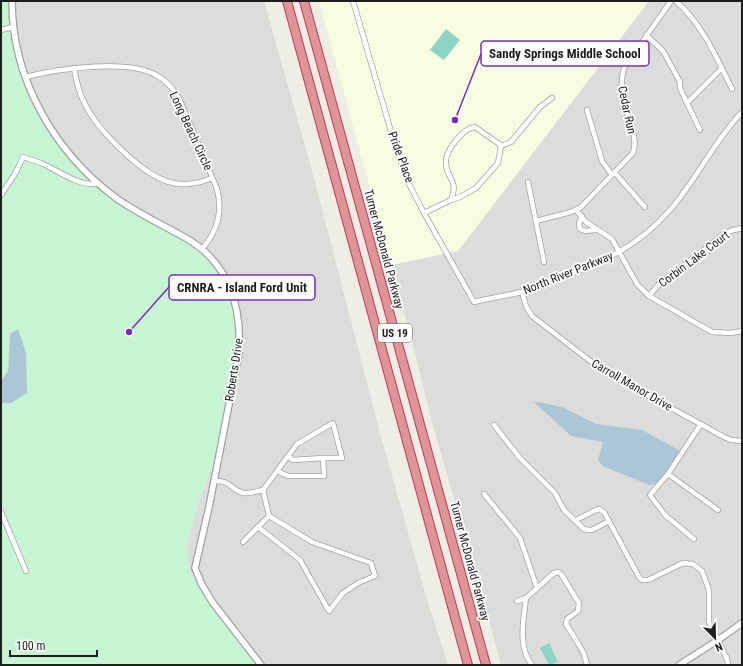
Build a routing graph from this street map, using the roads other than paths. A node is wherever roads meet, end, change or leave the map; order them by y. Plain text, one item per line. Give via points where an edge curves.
1 (12, 1) edge
2 (287, 1) edge
3 (304, 1) edge
4 (353, 1) edge
5 (671, 1) edge
6 (676, 1) edge
7 (13, 27) junction
8 (1, 30) edge
9 (646, 35) junction
10 (74, 68) junction
11 (722, 68) junction
12 (25, 77) junction
13 (732, 89) dead end
14 (552, 98) dead end
15 (686, 103) junction
16 (588, 110) dead end
17 (742, 112) edge
18 (700, 130) dead end
19 (500, 146) junction
20 (614, 174) junction
21 (212, 178) junction
22 (528, 182) dead end
23 (98, 183) junction
24 (1, 195) edge
25 (451, 200) junction
26 (645, 207) dead end
27 (576, 210) junction
28 (424, 213) junction
29 (582, 216) junction
30 (536, 221) junction
31 (742, 228) edge
32 (596, 230) junction
33 (202, 249) junction
34 (620, 252) junction
35 (544, 262) dead end
36 (522, 292) junction
37 (649, 296) junction
38 (474, 302) joint
39 (742, 331) edge
40 (701, 424) junction
41 (494, 425) dead end
42 (742, 441) edge
43 (288, 456) junction
44 (323, 458) junction
45 (277, 471) junction
46 (668, 474) junction
47 (214, 481) junction
48 (263, 490) junction
49 (484, 494) dead end
50 (718, 510) dead end
51 (1, 512) edge
52 (269, 516) junction
53 (576, 520) junction
54 (609, 521) junction
55 (258, 527) junction
56 (694, 539) dead end
57 (243, 542) dead end
58 (26, 571) dead end
59 (537, 588) junction
60 (526, 598) junction
61 (517, 601) dead end
62 (742, 622) edge
63 (718, 640) junction
64 (261, 665) edge
65 (468, 665) edge
66 (486, 665) edge
67 (532, 665) edge
68 (587, 665) edge
69 (679, 665) edge
70 (728, 665) edge

1 - 7 street, Roberts Drive
2 - 65 highway, US 19
3 - 66 highway, Turner McDonald Parkway / US 19
4 - 28 street, Pride Place via 407,180
5 - 9 street, Cedar Run
6 - 11 street via 688,12
7 - 8 street
7 - 12 street, Roberts Drive
9 - 15 street via 663,51 680,82
9 - 20 street, Cedar Run via 624,68 621,79 623,100 635,148
10 - 12 street, Long Beach Circle
10 - 21 street via 78,90 88,110 108,137 133,160 158,177 173,183 193,184
10 - 21 street, Long Beach Circle via 137,68 151,72 164,80 179,98
11 - 13 street
11 - 15 street
12 - 23 street, Roberts Drive via 37,105 54,133 74,159
14 - 19 street via 540,107 511,142
15 - 18 street
16 - 20 street via 602,161
17 - 34 street, North River Parkway via 721,137 670,210 647,233
19 - 25 street via 498,163 485,179 472,191
19 - 25 street via 475,127 461,135 446,160 446,167 455,188
20 - 26 street
20 - 27 street, Cedar Run
21 - 33 street, Long Beach Circle via 219,197 220,216 214,234
22 - 30 street
23 - 24 street via 81,183 23,157
23 - 33 street, Roberts Drive via 131,208
25 - 28 street
27 - 29 street
27 - 30 street, Cedar Run
28 - 38 street, Pride Place
29 - 32 street
29 - 32 street via 580,229
30 - 35 street
31 - 37 street, Corbin Lake Court via 721,237 659,284
32 - 34 street via 612,239
33 - 47 street, Roberts Drive via 226,278 234,298 240,338
34 - 36 street, North River Parkway via 584,270
34 - 37 street via 637,284
36 - 38 street, North River Parkway
36 - 40 street, Carroll Manor Drive via 532,316 602,370
37 - 39 street via 712,332
40 - 42 street, Carroll Manor Drive via 731,440
40 - 46 street
41 - 53 street via 520,458 554,493 564,510
43 - 44 street via 293,460
43 - 44 street via 297,444 333,423 342,458
43 - 45 street
44 - 45 street via 324,476 288,476
45 - 48 street
46 - 50 street
46 - 56 street via 650,495 665,515
47 - 48 street via 228,482 248,493
47 - 64 street, Roberts Drive via 195,568 213,603
48 - 52 street
49 - 59 street via 520,538
51 - 58 street
52 - 55 street
52 - 55 street via 312,542 371,563 374,576 343,593 329,611 300,560
53 - 54 street via 584,529 589,530
53 - 54 street via 600,509
54 - 63 street via 642,580 648,580 683,563 693,564 702,571 710,590 709,622
55 - 57 street
59 - 60 street
59 - 68 street via 558,572 576,597 580,607 567,619 566,624 580,645
60 - 61 street
60 - 67 street via 523,634 525,652
62 - 63 street
63 - 69 street
63 - 70 street

